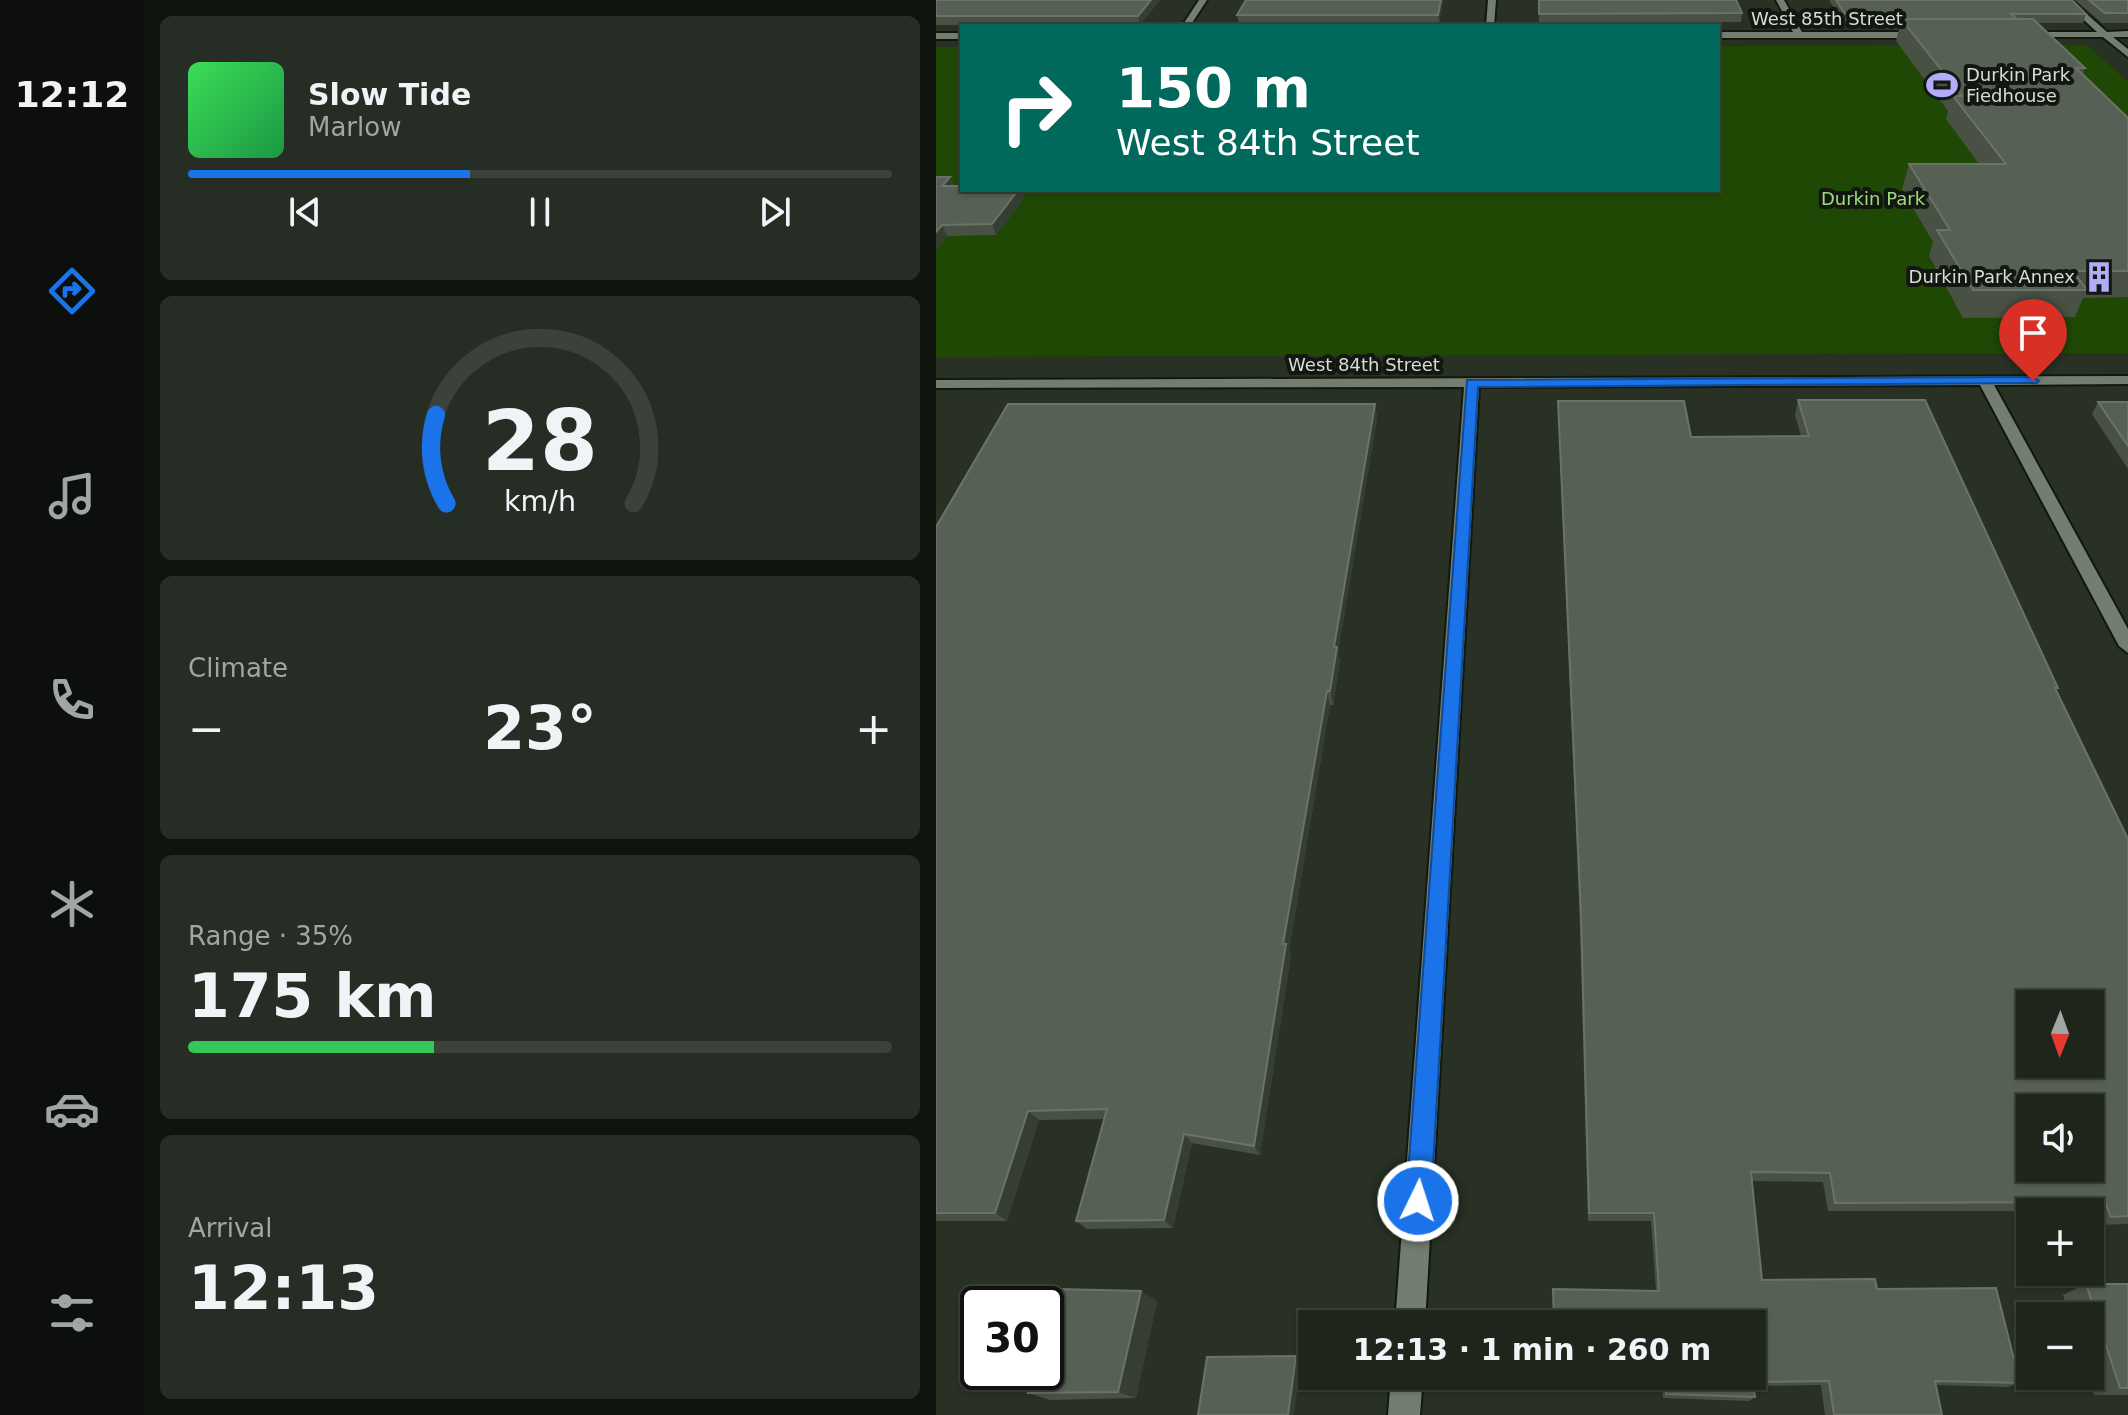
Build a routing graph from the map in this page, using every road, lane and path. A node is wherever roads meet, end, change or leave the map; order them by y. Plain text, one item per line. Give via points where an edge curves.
1 (1203, 0) edge
2 (1492, 0) edge
3 (1780, 0) edge
4 (2066, 0) edge
5 (1187, 24) edge
6 (1490, 24) edge
7 (2105, 34) junction
8 (2128, 34) edge
9 (1720, 35) edge
10 (1799, 35) junction
11 (1938, 35) edge
12 (2017, 35) edge
13 (936, 36) edge
14 (960, 36) edge
15 (2128, 54) edge
16 (2128, 380) edge
17 (1985, 381) junction
18 (1472, 383) junction
19 (941, 384) edge
20 (936, 399) edge
21 (2128, 646) edge
22 (1411, 1310) edge
23 (1406, 1390) edge
24 (1404, 1415) edge

1 - 5 street
2 - 6 street
3 - 10 street
4 - 7 street
7 - 8 street
7 - 12 street
7 - 15 street
9 - 10 street, West 85th Street
10 - 11 street, West 85th Street
13 - 14 street
16 - 17 street, West 84th Street
17 - 18 street, West 84th Street
17 - 21 street
18 - 19 street, West 84th Street
18 - 22 street
19 - 20 street
23 - 24 street

